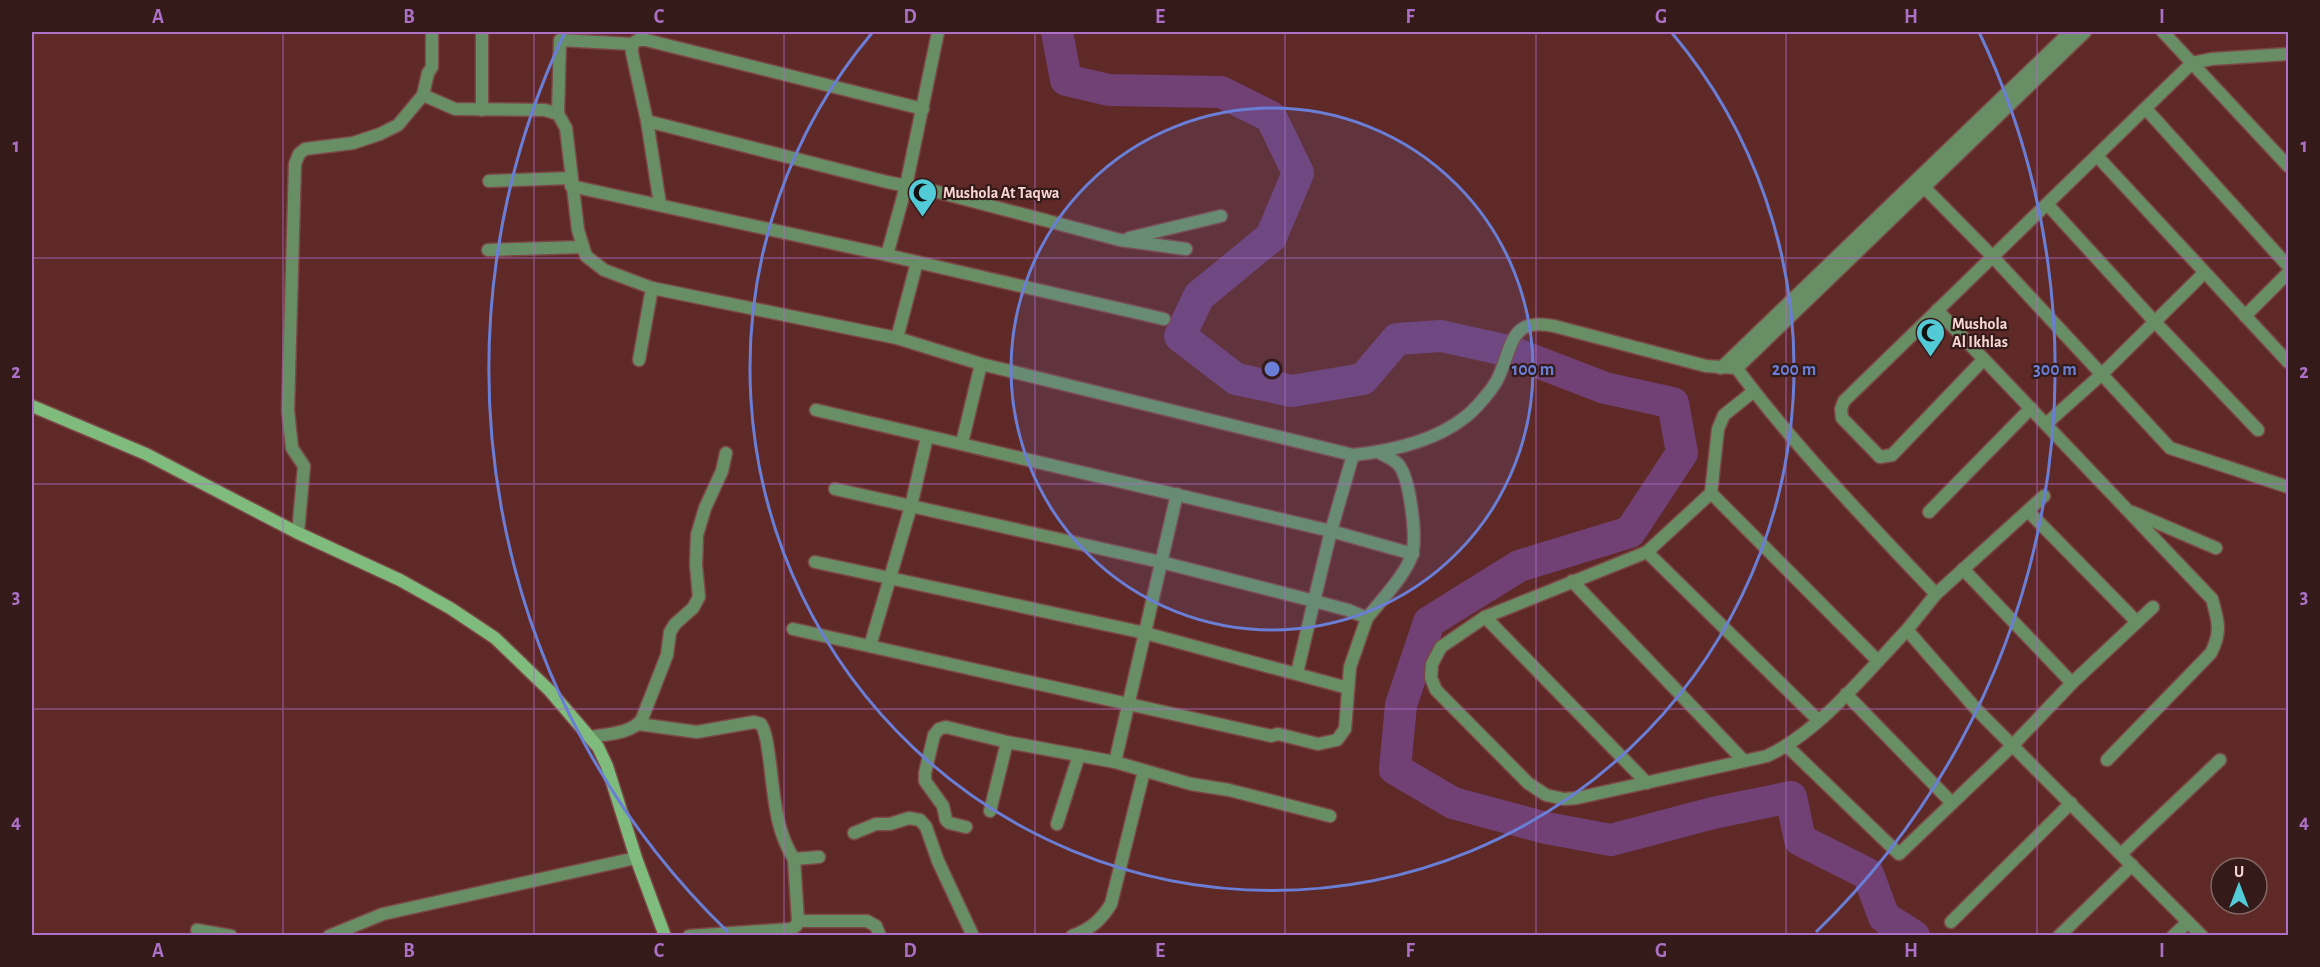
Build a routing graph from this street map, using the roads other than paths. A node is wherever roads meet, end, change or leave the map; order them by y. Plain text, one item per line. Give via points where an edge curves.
1 (432, 32) edge
2 (482, 32) edge
3 (938, 32) edge
4 (2070, 32) edge
5 (2085, 32) edge
6 (2163, 32) edge
7 (632, 44) junction
8 (2289, 54) edge
9 (2192, 63) junction
10 (423, 95) junction
11 (923, 109) junction
12 (2146, 109) junction
13 (482, 110) junction
14 (558, 114) junction
15 (647, 121) junction
16 (2097, 156) junction
17 (2289, 165) edge
18 (489, 181) dead end
19 (571, 182) junction
20 (1921, 184) junction
21 (906, 186) junction
22 (660, 204) junction
23 (2047, 204) junction
24 (1221, 216) dead end
25 (1120, 240) junction
26 (583, 247) junction
27 (1186, 249) dead end
28 (488, 250) dead end
29 (887, 255) junction
30 (1992, 256) junction
31 (917, 262) junction
32 (2289, 266) edge
33 (2204, 273) junction
34 (2289, 273) edge
35 (652, 288) junction
36 (1937, 310) junction
37 (2245, 316) junction
38 (1164, 319) dead end
39 (2154, 321) junction
40 (897, 338) junction
41 (639, 360) dead end
42 (1983, 360) junction
43 (2289, 362) edge
44 (981, 364) junction
45 (1729, 365) junction
46 (2102, 374) junction
47 (1754, 391) junction
48 (32, 406) edge
49 (2031, 408) junction
50 (816, 410) dead end
51 (2046, 424) junction
52 (2258, 430) dead end
53 (927, 437) junction
54 (962, 443) junction
55 (1378, 452) junction
56 (726, 453) dead end
57 (1353, 455) junction
58 (2289, 487) edge
59 (835, 489) dead end
60 (1711, 493) junction
61 (1177, 494) junction
62 (2044, 496) dead end
63 (911, 506) junction
64 (2128, 510) junction
65 (2028, 511) junction
66 (1929, 512) dead end
67 (1331, 531) junction
68 (298, 533) junction
69 (2216, 548) dead end
70 (1647, 552) junction
71 (1413, 554) junction
72 (815, 562) dead end
73 (1161, 562) junction
74 (1963, 569) junction
75 (890, 580) junction
76 (1572, 581) junction
77 (1936, 594) junction
78 (1314, 602) junction
79 (2153, 607) dead end
80 (1485, 617) junction
81 (1367, 618) junction
82 (2137, 622) junction
83 (793, 629) dead end
84 (1907, 630) junction
85 (1145, 633) junction
86 (870, 646) junction
87 (1878, 661) junction
88 (1297, 673) junction
89 (2072, 683) junction
90 (1348, 688) junction
91 (1846, 694) junction
92 (1129, 703) junction
93 (1818, 720) junction
94 (638, 724) junction
95 (590, 737) junction
96 (1007, 742) junction
97 (1787, 746) junction
98 (2012, 746) junction
99 (1078, 755) junction
100 (2107, 760) dead end
101 (2220, 760) dead end
102 (1743, 761) junction
103 (1115, 762) junction
104 (1144, 771) junction
105 (1647, 783) junction
106 (2071, 802) junction
107 (1952, 803) junction
108 (990, 811) dead end
109 (1330, 816) dead end
110 (1058, 824) dead end
111 (966, 826) dead end
112 (854, 833) dead end
113 (2121, 854) junction
114 (819, 857) dead end
115 (636, 858) junction
116 (794, 859) junction
117 (2132, 865) junction
118 (798, 921) junction
119 (1951, 922) dead end
120 (2188, 922) junction
121 (197, 930) dead end
122 (231, 936) edge
123 (329, 936) edge
124 (665, 936) edge
125 (689, 936) edge
126 (880, 936) edge
127 (973, 936) edge
128 (1072, 936) edge
129 (2059, 936) edge
130 (2173, 936) edge
131 (2202, 936) edge

1 - 10 street via 432,67
2 - 13 street
3 - 11 street
4 - 20 street
5 - 20 street
6 - 9 street
7 - 11 street via 646,40
7 - 14 street via 560,40
7 - 15 street
8 - 9 street
9 - 12 street
9 - 17 street
10 - 13 street via 455,109
10 - 68 street via 398,125 353,143 305,149 298,154 295,164 288,410 292,448 304,466
11 - 21 street
12 - 16 street
12 - 32 street
13 - 14 street via 545,110
14 - 19 street via 566,128
15 - 21 street
15 - 22 street
16 - 23 street
16 - 33 street
18 - 19 street
19 - 22 street
19 - 26 street
20 - 30 street
20 - 45 street
21 - 25 street
21 - 29 street
22 - 29 street
23 - 30 street
23 - 39 street
24 - 25 street
25 - 27 street
26 - 28 street
26 - 35 street via 586,256 604,270
29 - 31 street
30 - 36 street
30 - 46 street
31 - 38 street
31 - 40 street
33 - 37 street
33 - 39 street
34 - 37 street
35 - 40 street
35 - 41 street
36 - 42 street
36 - 42 street via 1844,401 1840,409 1842,418 1880,457 1886,457
37 - 43 street
39 - 46 street
39 - 52 street
40 - 44 street
42 - 49 street
44 - 54 street
44 - 57 street
45 - 47 street
45 - 55 street via 1695,364 1542,324 1529,325 1513,337 1498,379 1466,416 1446,431
46 - 51 street
46 - 58 street via 2170,448
47 - 60 street via 1724,415 1718,429
47 - 77 street via 1822,473
48 - 68 street via 146,454
49 - 51 street
49 - 66 street
50 - 53 street
51 - 64 street
53 - 54 street
53 - 63 street
54 - 61 street
55 - 57 street
55 - 71 street via 1398,464 1404,474
56 - 94 street via 697,535 699,597 670,632 667,655
57 - 67 street
59 - 63 street
60 - 70 street
60 - 87 street
61 - 67 street
61 - 73 street
62 - 65 street
63 - 73 street
63 - 75 street
64 - 69 street
64 - 100 street via 2212,598 2219,637 2211,653
65 - 74 street
65 - 82 street
67 - 71 street
67 - 78 street
68 - 95 street via 400,580 495,638
70 - 76 street
70 - 93 street
71 - 81 street
72 - 75 street
73 - 78 street
73 - 85 street
74 - 77 street
74 - 89 street
75 - 85 street
75 - 86 street
76 - 80 street
76 - 102 street
77 - 84 street
78 - 81 street
78 - 88 street
79 - 82 street
80 - 105 street
80 - 105 street via 1441,647 1432,664 1431,678 1436,690 1528,783 1546,795 1578,798
81 - 90 street via 1350,667
82 - 89 street
83 - 86 street
84 - 87 street
84 - 98 street
85 - 88 street
85 - 92 street
86 - 92 street
87 - 91 street
88 - 90 street
89 - 98 street
90 - 92 street via 1345,729 1337,740 1318,744
91 - 93 street
91 - 107 street
92 - 103 street
93 - 97 street
94 - 95 street
94 - 116 street via 697,732 761,724 776,814
95 - 115 street via 607,766
96 - 99 street
96 - 108 street
96 - 111 street via 946,727 934,735 925,781 943,806 946,820
97 - 102 street via 1767,756
97 - 107 street via 1899,854
98 - 106 street
98 - 107 street
99 - 103 street
99 - 110 street
101 - 113 street
102 - 105 street
103 - 104 street
104 - 109 street
104 - 128 street via 1111,904 1093,926
106 - 113 street
106 - 119 street
112 - 127 street via 876,824 920,820
113 - 117 street
114 - 116 street
115 - 123 street via 383,914
115 - 124 street
116 - 118 street
117 - 120 street
117 - 129 street
118 - 125 street via 791,929
118 - 126 street via 867,921 876,926
120 - 130 street
120 - 131 street
121 - 122 street

